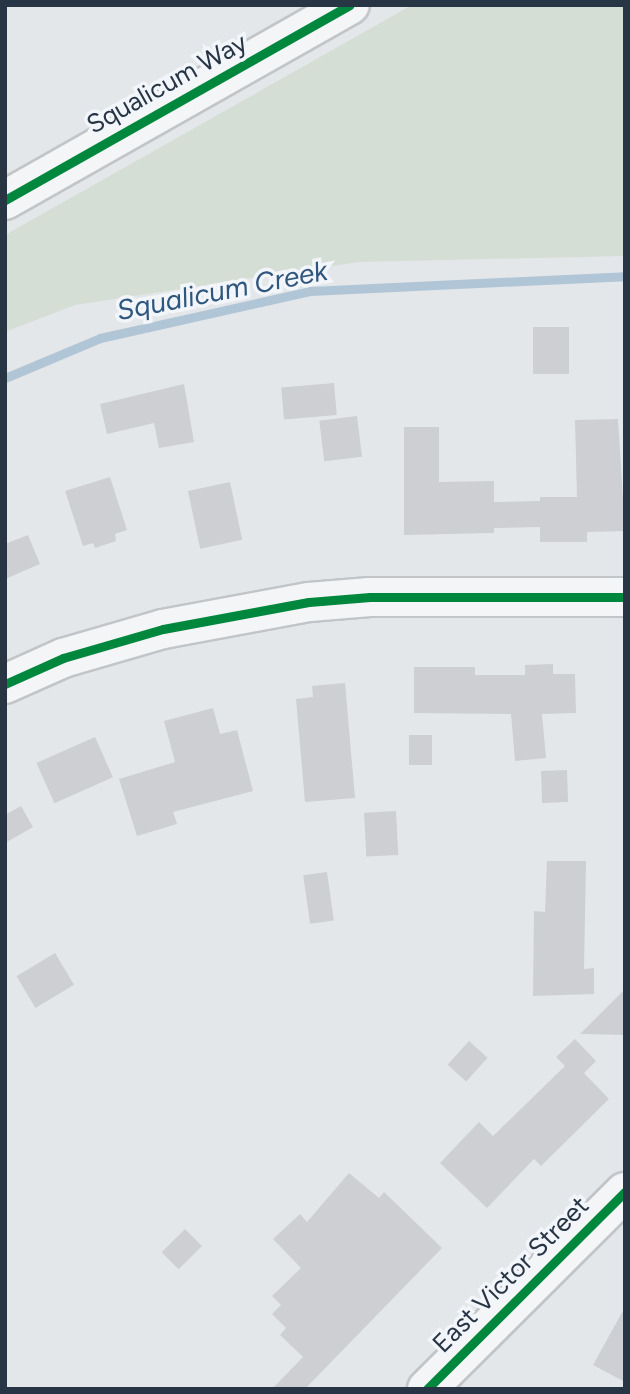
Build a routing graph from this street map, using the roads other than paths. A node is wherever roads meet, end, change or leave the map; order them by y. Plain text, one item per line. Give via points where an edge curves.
1 (350, 5) edge
2 (5, 200) edge
3 (625, 597) edge
4 (5, 684) edge
5 (625, 1192) edge
6 (427, 1389) edge

1 - 2 street, Squalicum Way
3 - 4 street via 370,597 309,602 163,629 63,659
5 - 6 street, East Victor Street

